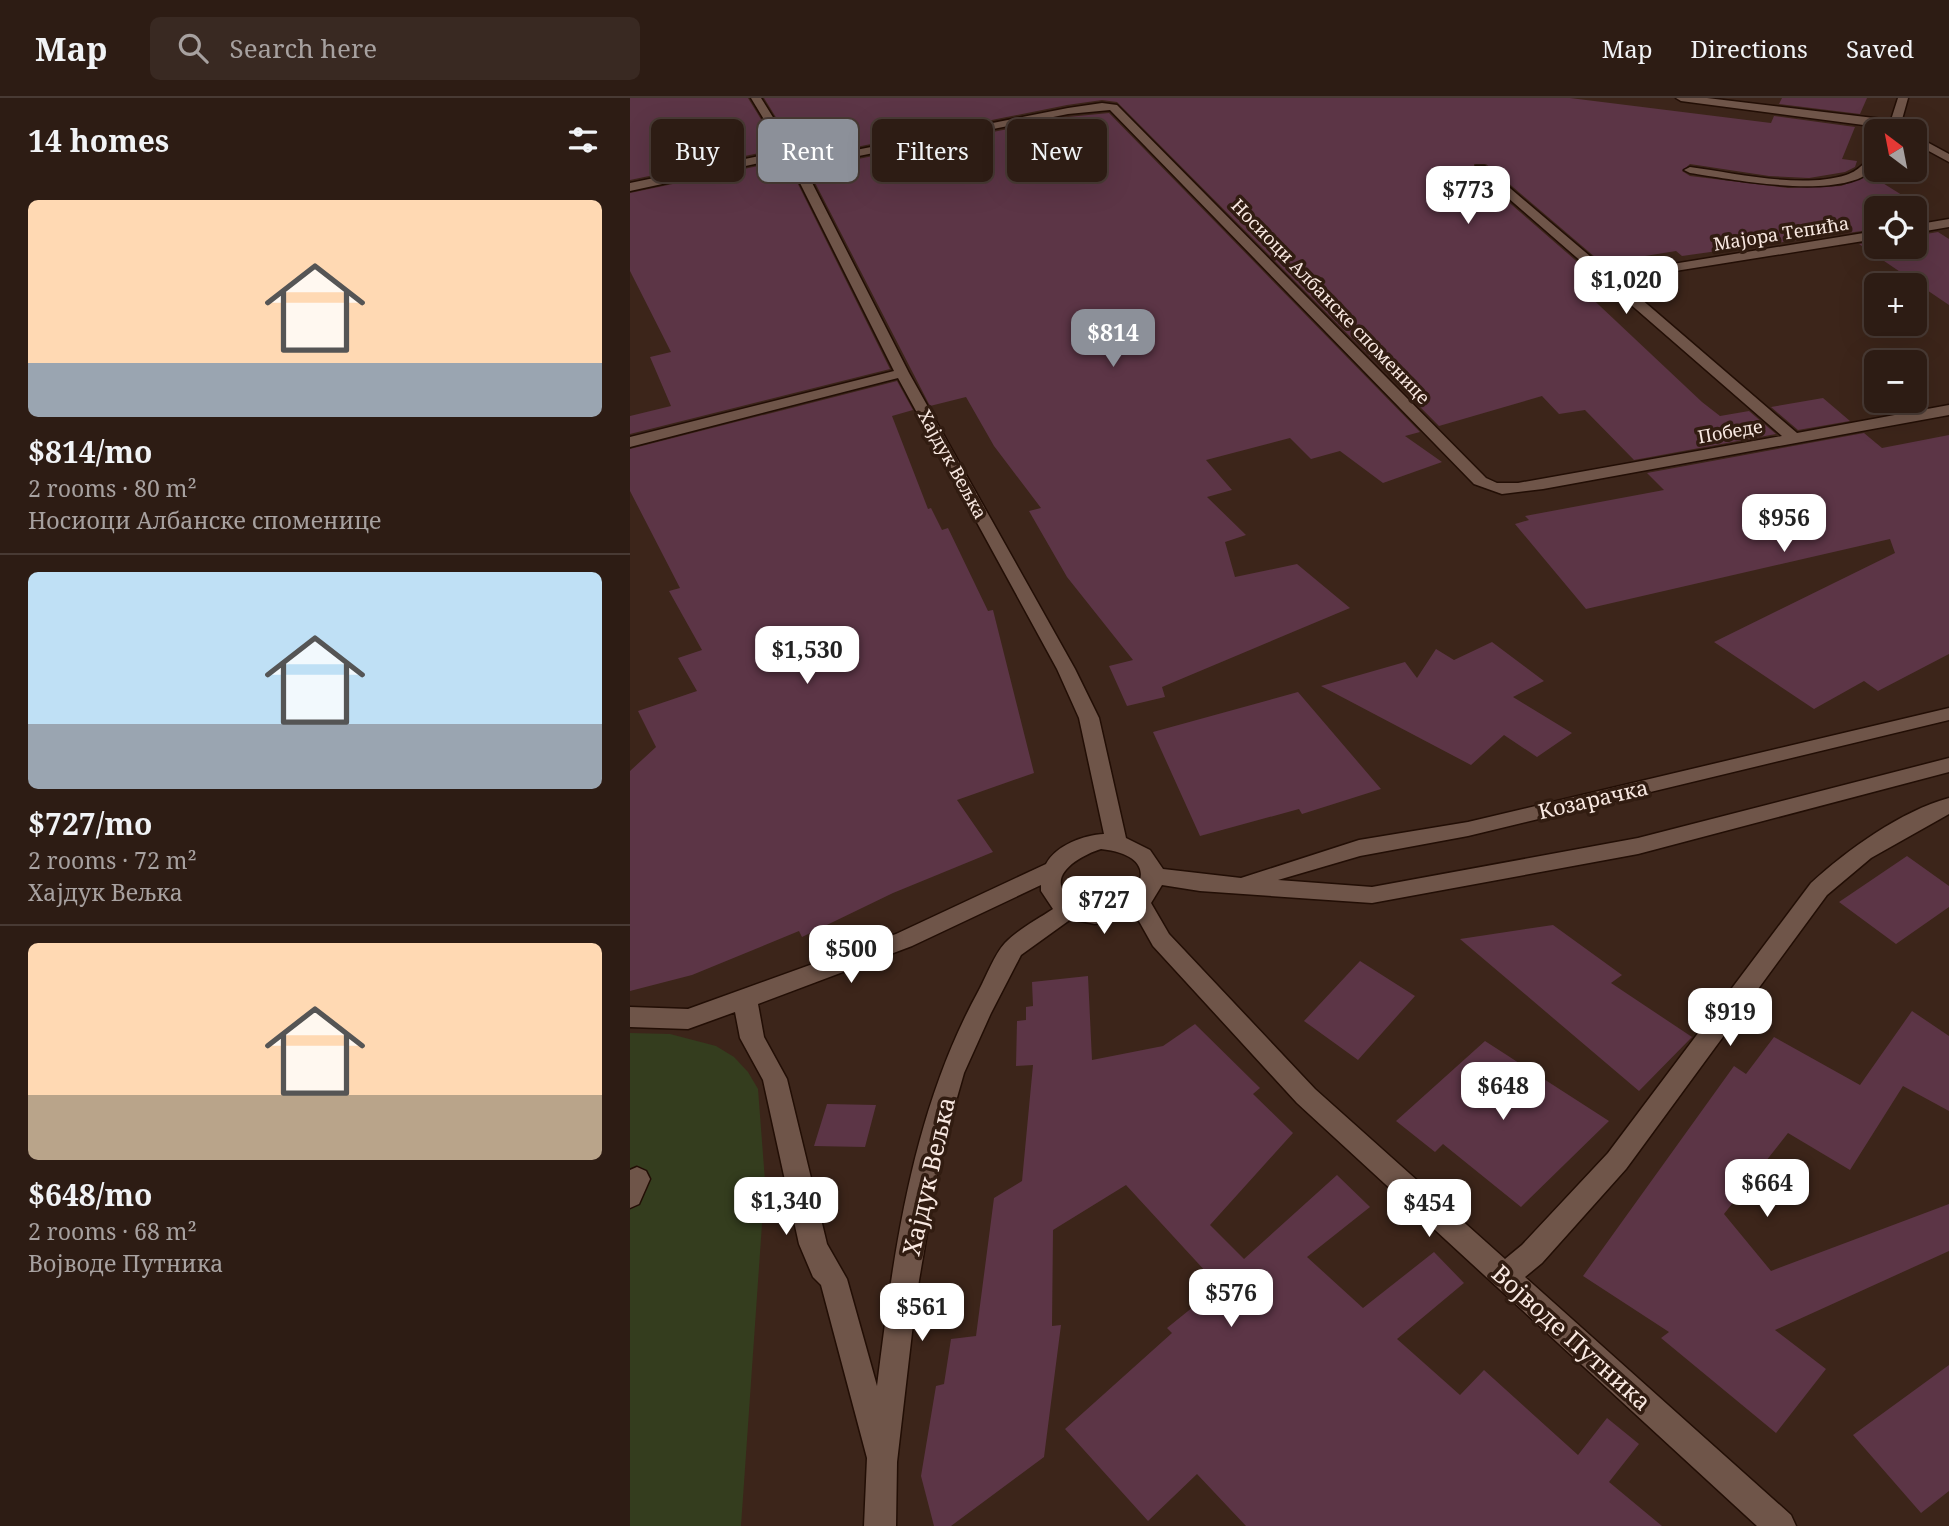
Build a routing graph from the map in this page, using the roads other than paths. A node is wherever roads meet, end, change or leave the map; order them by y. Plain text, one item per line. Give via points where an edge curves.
1 (756, 98) edge
2 (1681, 98) edge
3 (1903, 98) edge
4 (769, 119) edge
5 (1900, 119) edge
6 (1864, 122) edge
7 (1927, 146) edge
8 (858, 148) edge
9 (1949, 159) edge
10 (758, 165) edge
11 (1480, 167) dead end
12 (1690, 170) dead end
13 (1864, 172) edge
14 (806, 182) edge
15 (630, 187) edge
16 (1949, 223) edge
17 (1927, 227) edge
18 (1864, 237) edge
19 (1609, 278) junction
20 (902, 373) junction
21 (1949, 410) edge
22 (1795, 439) junction
23 (630, 442) edge
24 (1517, 488) joint
25 (1949, 714) edge
26 (1949, 765) edge
27 (1949, 805) edge
28 (1116, 842) junction
29 (1052, 870) junction
30 (1152, 875) junction
31 (1238, 885) junction
32 (1139, 901) junction
33 (1069, 909) junction
34 (745, 999) junction
35 (630, 1017) edge
36 (1506, 1276) junction
37 (882, 1462) junction
38 (880, 1526) edge
39 (1780, 1526) edge

1 - 4 street, Хајдук Вељка
2 - 6 street
3 - 5 street
7 - 9 street
8 - 24 street, Носиоци Албанске споменице via 1091,107 1115,109 1480,481 1500,490
10 - 15 street
11 - 19 street
12 - 13 street via 1803,185
14 - 20 street, Хајдук Вељка
16 - 17 street
18 - 19 street, Мајора Тепића
19 - 22 street
20 - 23 street
20 - 28 street, Хајдук Вељка via 1089,718
21 - 22 street, Победе
22 - 24 street, Победе
25 - 31 street, Козарачка via 1468,829 1359,848
26 - 31 street, Козарачка via 1637,846 1372,895
27 - 36 street via 1874,847 1819,890 1617,1161
28 - 29 street via 1084,844
28 - 30 street via 1142,854
29 - 33 street via 1052,892
29 - 34 street via 904,940
30 - 31 street, Козарачка
30 - 32 street
32 - 33 street via 1097,915
32 - 36 street, Војводе Путника via 1161,940 1306,1096
33 - 37 street, Хајдук Вељка via 1013,949 952,1073 927,1157 902,1298
34 - 35 street via 688,1019
34 - 37 street via 752,1038 775,1079 813,1244 833,1279
36 - 39 street, Војводе Путника
37 - 38 street, Хајдук Вељка

